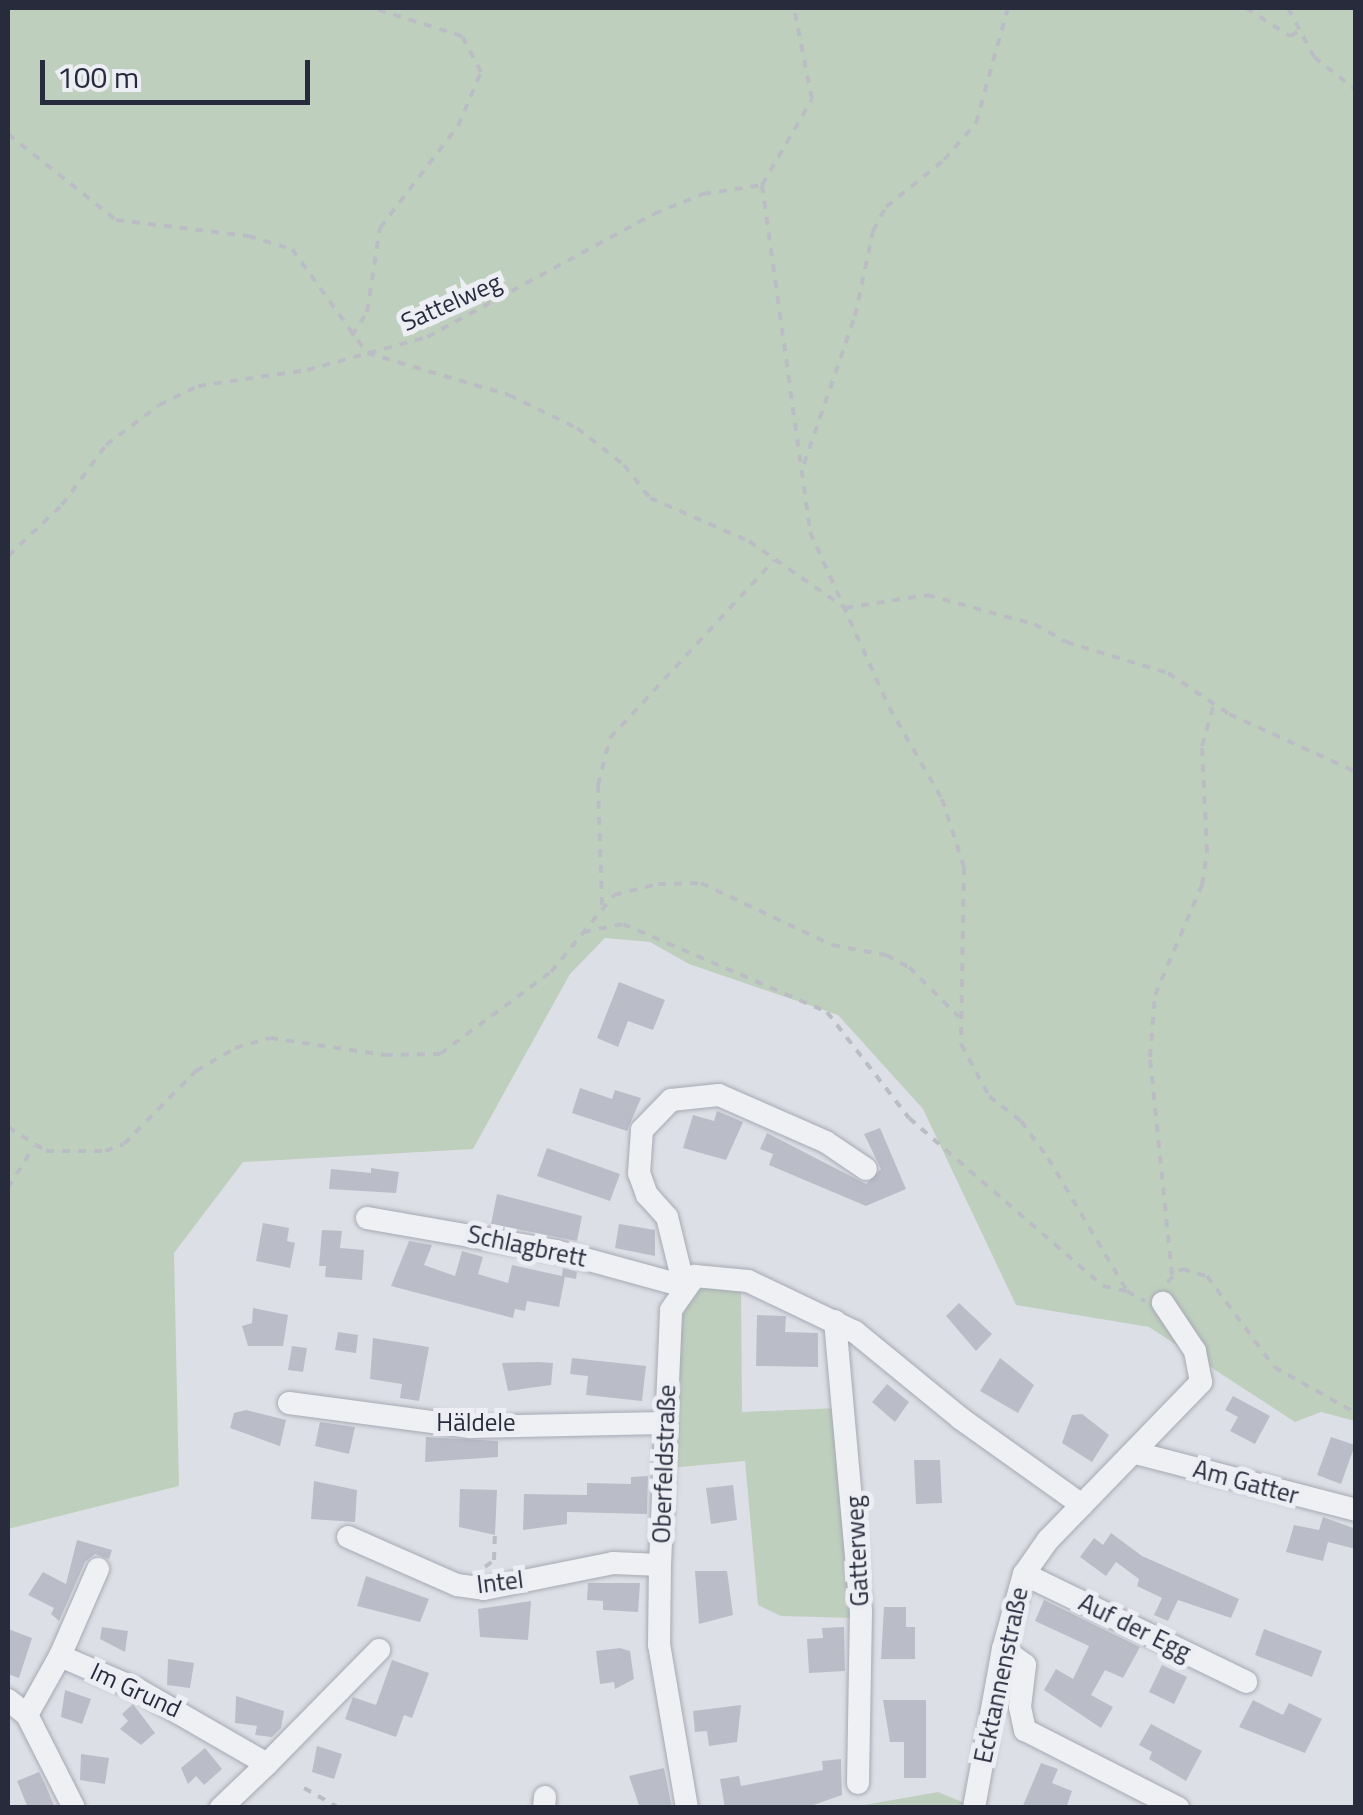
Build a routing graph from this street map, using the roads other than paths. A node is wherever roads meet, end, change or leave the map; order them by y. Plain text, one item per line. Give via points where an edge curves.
1 (866, 1170) dead end
2 (367, 1218) dead end
3 (684, 1286) junction
4 (1163, 1303) road end
5 (835, 1321) junction
6 (289, 1404) dead end
7 (664, 1423) junction
8 (1136, 1453) junction
9 (1082, 1504) junction
10 (1356, 1510) edge
11 (348, 1537) dead end
12 (660, 1565) junction
13 (98, 1570) dead end
14 (1024, 1574) junction
15 (1002, 1649) junction
16 (379, 1650) dead end
17 (60, 1656) junction
18 (1246, 1682) dead end
19 (8, 1700) edge
20 (27, 1715) junction
21 (266, 1764) junction
22 (858, 1783) dead end
23 (74, 1808) edge
24 (221, 1808) edge
25 (688, 1808) edge
26 (974, 1808) edge
27 (1178, 1808) edge

1 - 3 street via 826,1142 719,1095 671,1100 642,1130 639,1173 646,1194 667,1217
2 - 3 street, Schlagbrett via 556,1251
3 - 5 street via 695,1276 729,1276
3 - 7 street, Oberfeldstraße via 672,1310
4 - 8 street, Ecktannenstraße via 1195,1351 1201,1382
5 - 9 street
5 - 22 street, Gatterweg via 861,1611
6 - 7 street, Häldele via 470,1427
7 - 12 street, Oberfeldstraße
8 - 9 street, Ecktannenstraße
8 - 10 street, Am Gatter
9 - 14 street, Ecktannenstraße
11 - 12 street, Intel via 457,1585 484,1589 613,1564
12 - 25 street, Oberfeldstraße via 659,1646
13 - 17 street
14 - 15 street, Ecktannenstraße
14 - 18 street, Auf der Egg
15 - 26 street, Ecktannenstraße
15 - 27 street via 1025,1665 1024,1730
16 - 21 street
17 - 20 street, Im Grund
17 - 21 street, Im Grund via 200,1721
19 - 20 street
20 - 23 street
21 - 24 street

